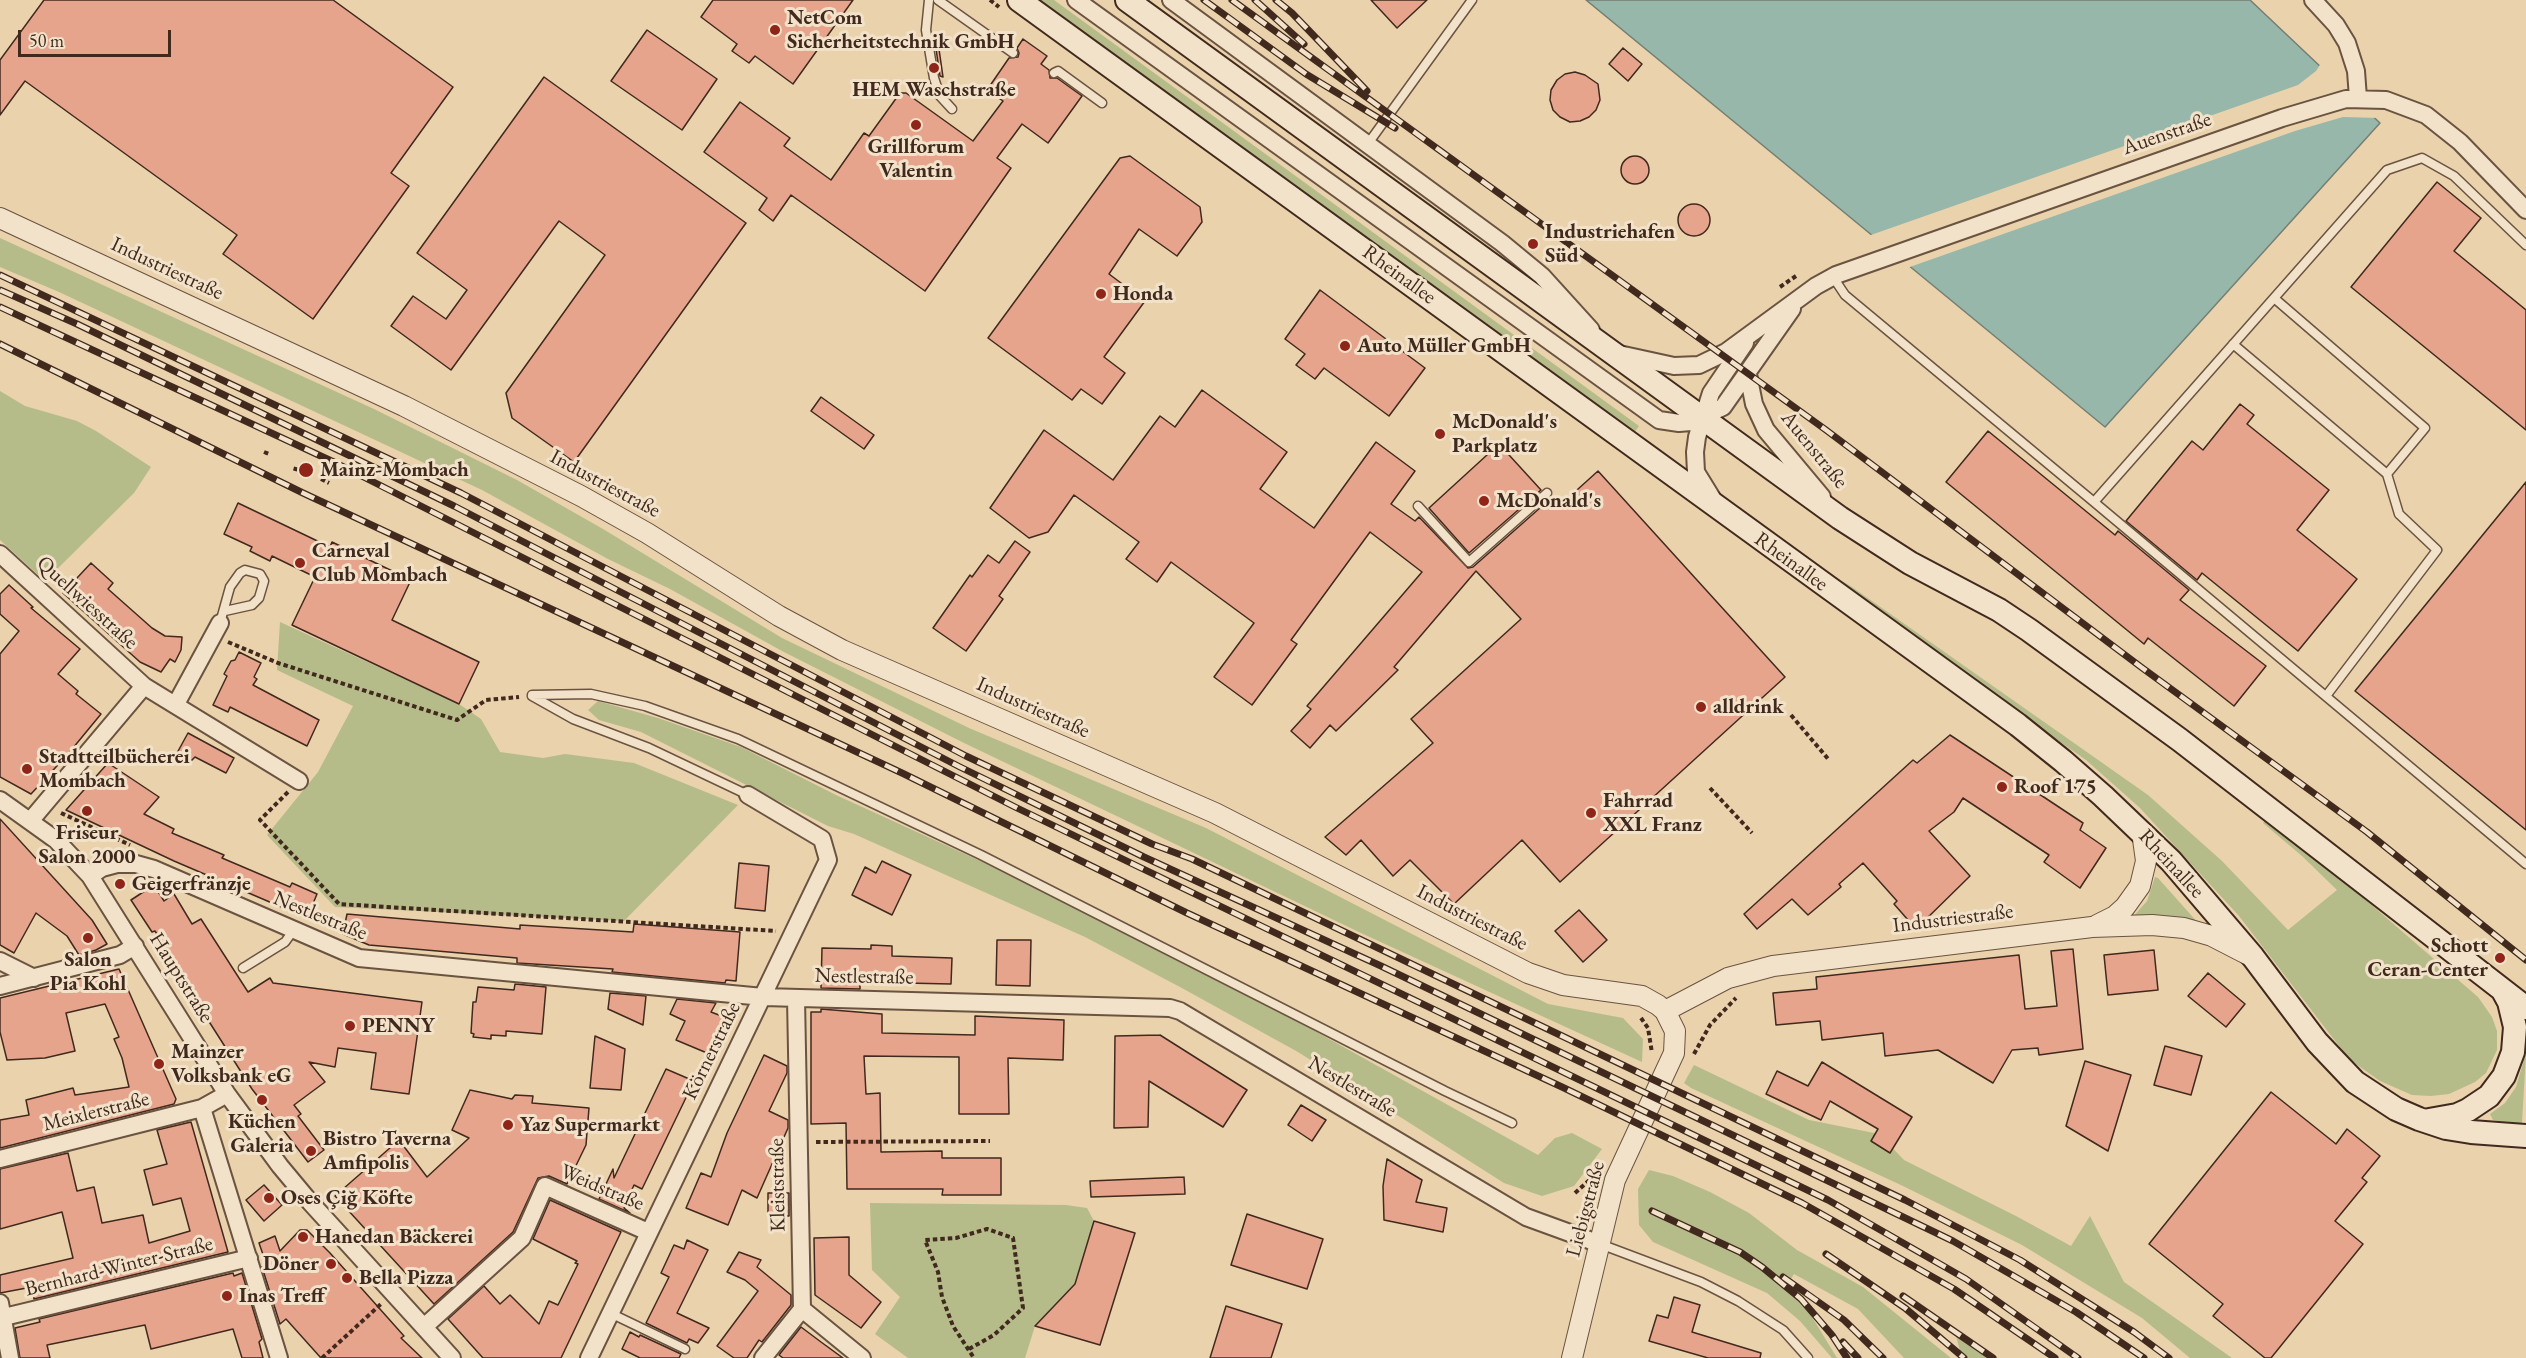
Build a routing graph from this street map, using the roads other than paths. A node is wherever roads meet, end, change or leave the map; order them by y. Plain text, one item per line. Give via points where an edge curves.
1 (929, 0) edge
2 (938, 0) edge
3 (1019, 0) edge
4 (1076, 0) edge
5 (1127, 0) edge
6 (1171, 0) edge
7 (1472, 0) edge
8 (2313, 0) edge
9 (1013, 53) dead end
10 (1054, 73) dead end
11 (2358, 98) junction
12 (1102, 103) dead end
13 (952, 109) dead end
14 (1367, 145) junction
15 (2526, 210) edge
16 (0, 218) edge
17 (2526, 245) edge
18 (1833, 277) junction
19 (1799, 298) junction
20 (2274, 298) junction
21 (1752, 333) junction
22 (2233, 344) junction
23 (1609, 352) junction
24 (1748, 374) junction
25 (1702, 418) junction
26 (1659, 420) joint
27 (2387, 474) junction
28 (1546, 493) dead end
29 (2094, 502) junction
30 (1418, 506) dead end
31 (1724, 513) junction
32 (1840, 518) junction
33 (0, 554) edge
34 (220, 623) junction
35 (144, 686) junction
36 (2326, 696) junction
37 (176, 704) junction
38 (299, 781) road end
39 (748, 795) joint
40 (0, 800) edge
41 (31, 820) junction
42 (2142, 832) junction
43 (2526, 864) edge
44 (90, 876) junction
45 (2092, 927) junction
46 (293, 931) junction
47 (135, 946) junction
48 (2253, 957) junction
49 (0, 961) edge
50 (243, 968) dead end
51 (34, 978) junction
52 (0, 986) edge
53 (2503, 991) junction
54 (763, 997) junction
55 (796, 999) junction
56 (2526, 1008) edge
57 (1665, 1011) junction
58 (227, 1094) junction
59 (202, 1108) junction
60 (2419, 1119) junction
61 (1512, 1123) dead end
62 (2526, 1136) edge
63 (0, 1159) edge
64 (648, 1232) junction
65 (1600, 1244) junction
66 (249, 1258) junction
67 (802, 1309) junction
68 (1, 1313) edge
69 (610, 1313) junction
70 (424, 1327) junction
71 (685, 1349) dead end
72 (10, 1358) edge
73 (279, 1358) edge
74 (452, 1358) edge
75 (589, 1358) edge
76 (763, 1358) edge
77 (862, 1358) edge
78 (1572, 1358) edge
79 (1808, 1358) edge

1 - 13 lane via 926,30 934,78 940,96
2 - 9 lane
3 - 31 main road, Rheinallee
4 - 26 street, Rheinallee
5 - 23 main road
6 - 14 street
7 - 14 lane
8 - 11 street via 2347,43 2356,71
10 - 12 lane via 1058,71
11 - 15 street, Auenstraße via 2386,100 2413,109 2449,132
11 - 18 street, Auenstraße via 2291,115
14 - 23 street via 1531,266 1576,311
16 - 57 street, Industriestraße via 404,406 570,491 842,650 1215,813 1528,974 1563,985 1642,996
17 - 20 lane via 2454,176 2422,158 2387,170
18 - 19 street, Auenstraße
18 - 29 lane via 1845,295
19 - 21 street, Auenstraße
19 - 24 street, Auenstraße
20 - 22 lane
20 - 27 lane via 2425,428
21 - 23 street, Auenstraße via 1700,365 1674,366
21 - 25 street, Auenstraße via 1718,383
22 - 27 lane
22 - 29 lane
23 - 25 main road
24 - 25 street, Auenstraße via 1723,407
24 - 32 street, Auenstraße via 1754,404 1766,430
25 - 26 street, Auenstraße via 1679,423
25 - 31 street, Auenstraße via 1695,452 1696,472
25 - 32 main road
27 - 36 lane via 2399,514 2437,550
28 - 30 lane via 1469,562
29 - 36 lane
31 - 42 main road, Rheinallee via 2018,725
32 - 53 main road via 1886,549 2029,630 2180,740
33 - 35 street, Quellwiesstraße
34 - 34 lane via 230,587 240,573 245,570 260,574 264,581 258,598
34 - 37 street
35 - 37 street, Quellwiesstraße
35 - 41 street
36 - 43 lane
37 - 38 street, Quellwiesstraße
39 - 54 street, Körnerstraße via 822,838 828,860
39 - 61 lane via 649,748 573,719 532,695 591,694 634,703 738,739 981,855
40 - 41 street, Hauptstraße
41 - 44 street, Hauptstraße
42 - 45 street, Industriestraße via 2146,861 2140,886 2115,916
42 - 48 main road, Rheinallee
44 - 46 street, Nestlestraße via 117,864 136,864
44 - 47 street, Hauptstraße
45 - 48 street, Industriestraße via 2184,928 2212,936
45 - 57 street, Industriestraße via 1773,966 1728,978
46 - 50 lane via 285,942
46 - 54 street, Nestlestraße via 359,958
47 - 51 street via 120,956
47 - 58 street, Hauptstraße
48 - 60 main road, Rheinallee via 2335,1063 2375,1096
49 - 51 street
51 - 52 street
53 - 56 main road
53 - 60 main road via 2513,1014 2515,1039 2510,1064 2501,1081 2489,1096 2468,1110 2444,1118
54 - 55 street, Nestlestraße
54 - 64 street, Körnerstraße
55 - 65 street, Nestlestraße via 1180,1011 1526,1216
55 - 67 street, Kleiststraße
57 - 65 street, Liebigstraße via 1675,1031 1674,1053 1615,1180
58 - 59 street, Meixlerstraße
58 - 70 street, Hauptstraße via 310,1203
59 - 63 street, Meixlerstraße
59 - 66 street
60 - 62 main road, Rheinallee via 2471,1132
64 - 69 street, Körnerstraße
64 - 70 street, Weidstraße via 545,1186 522,1238
65 - 78 street, Liebigstraße
65 - 79 lane via 1701,1282 1738,1301 1783,1330
66 - 68 street, Bernhard-Winter-Straße
66 - 73 street
67 - 76 street
67 - 77 street
68 - 72 street
69 - 71 lane
69 - 75 street, Körnerstraße
70 - 74 street, Hauptstraße

